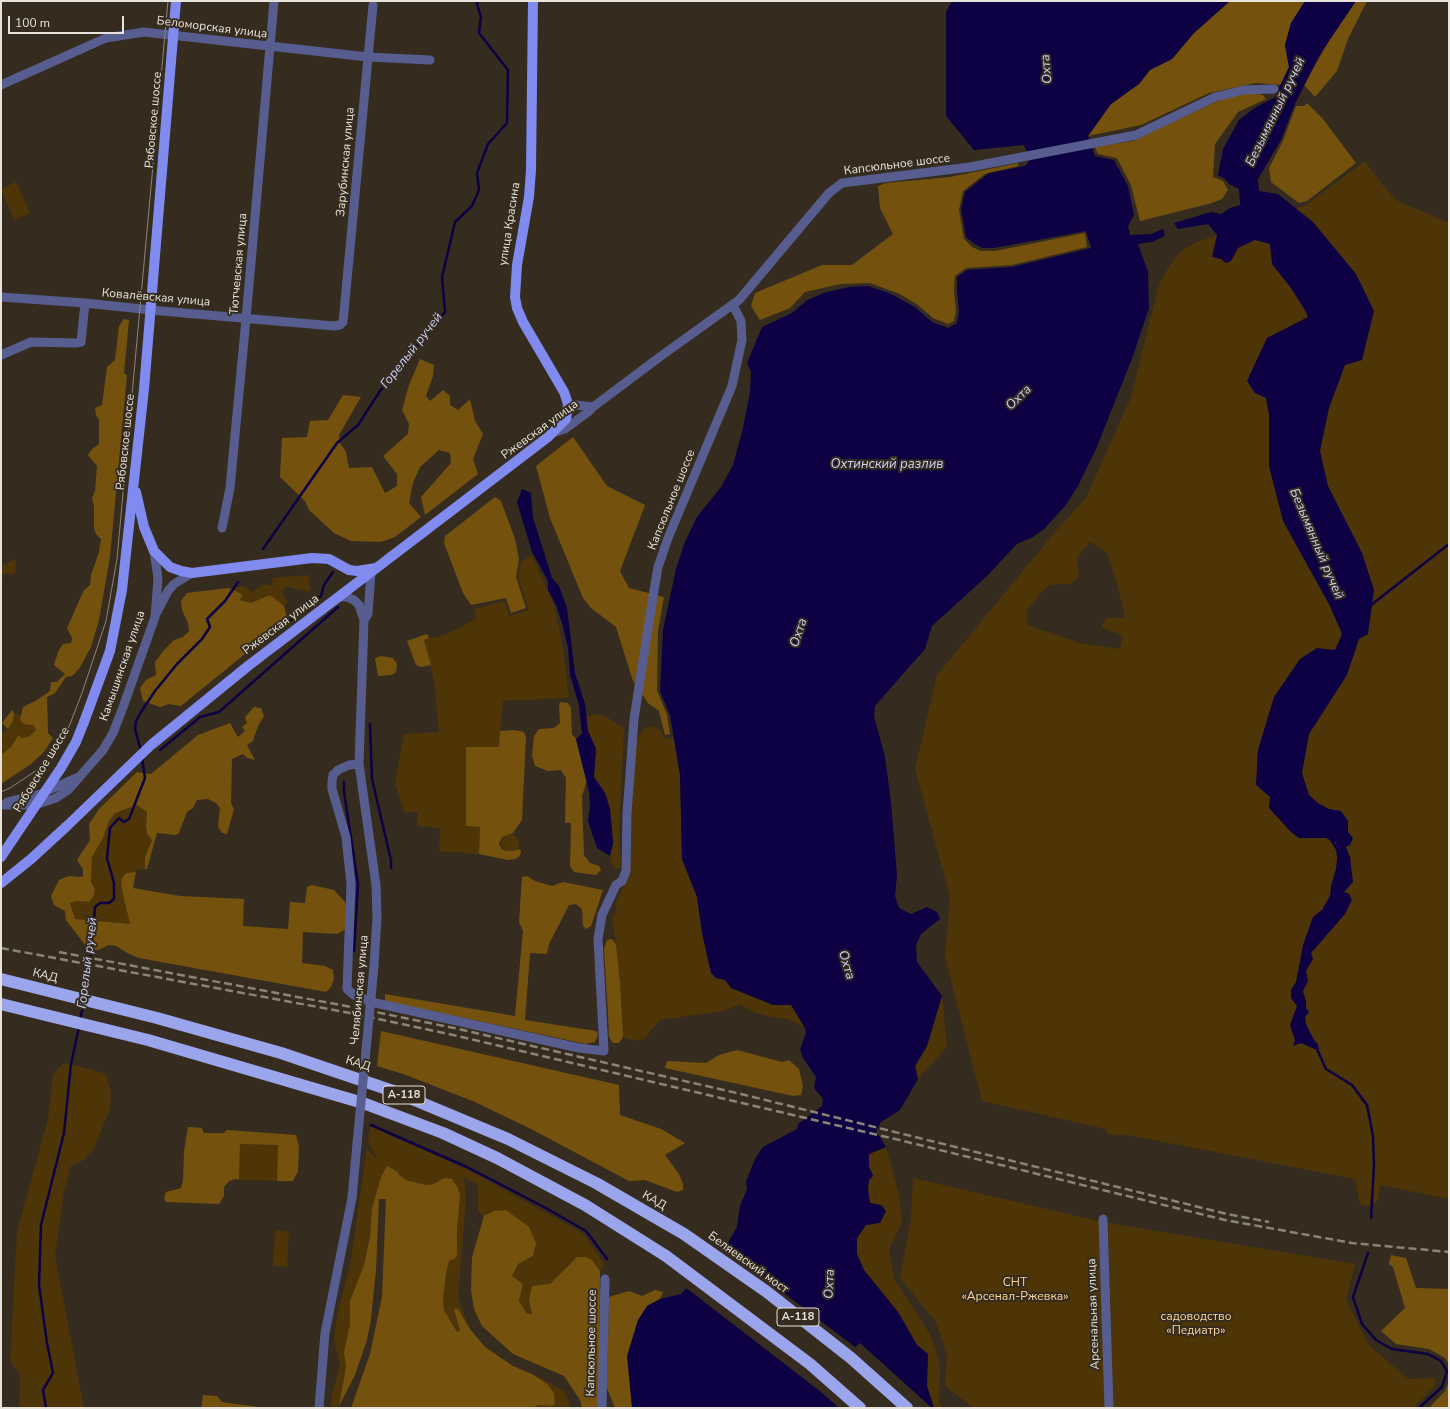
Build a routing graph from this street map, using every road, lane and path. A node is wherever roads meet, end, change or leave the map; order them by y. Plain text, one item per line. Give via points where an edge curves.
1 (176, 1) edge
2 (274, 1) edge
3 (533, 1) edge
4 (373, 5) dead end
5 (174, 35) junction
6 (270, 47) junction
7 (368, 57) junction
8 (430, 60) dead end
9 (1, 85) edge
10 (1274, 90) dead end
11 (1, 297) edge
12 (85, 303) junction
13 (734, 305) junction
14 (151, 310) junction
15 (246, 319) junction
16 (343, 322) joint
17 (1, 355) edge
18 (568, 404) junction
19 (592, 407) junction
20 (554, 432) junction
21 (135, 478) junction
22 (222, 528) dead end
23 (154, 551) junction
24 (375, 570) junction
25 (192, 573) junction
26 (339, 598) junction
27 (155, 617) junction
28 (364, 620) junction
29 (359, 764) junction
30 (1, 804) edge
31 (1, 857) edge
32 (1, 883) edge
33 (1, 979) edge
34 (1, 1004) edge
35 (1, 1011) edge
36 (33, 1012) junction
37 (1103, 1219) dead end
38 (684, 1234) joint
39 (605, 1279) dead end
40 (319, 1408) edge
41 (602, 1408) edge
42 (860, 1408) edge
43 (907, 1408) edge
44 (1109, 1408) edge

1 - 5 main road, Рябовское шоссе
2 - 6 street, Тютчевская улица
3 - 18 main road, улица Красина via 531,170 529,197 516,265 515,297 523,322 564,392
4 - 7 street, Зарубинская улица
5 - 6 street, Беломорская улица
5 - 9 street, Беломорская улица via 144,32 106,38
5 - 14 main road, Рябовское шоссе
6 - 7 street, Беломорская улица
6 - 15 street, Тютчевская улица
7 - 8 street, Беломорская улица
7 - 16 street, Зарубинская улица
10 - 13 street, Капсюльное шоссе via 1231,92 1136,135 952,170 842,183 829,192
11 - 12 street, Ковалёвская улица
12 - 14 street, Ковалёвская улица
12 - 17 street, Ковалёвская улица via 81,342 31,342
13 - 19 street, Ржевская улица
13 - 29 street, Капсюльное шоссе via 740,322 742,340 732,386 658,567 634,719 626,871 622,881 616,885 602,915 598,938 604,1050 579,1048 371,1002 354,996 347,989 351,884 346,837 332,781 338,770
14 - 15 street, Ковалёвская улица
14 - 21 main road, Рябовское шоссе
15 - 16 street, Ковалёвская улица via 334,326
15 - 22 street, Тютчевская улица via 230,488
18 - 19 street
18 - 20 main road via 566,419
19 - 20 street, Ржевская улица via 565,429
20 - 24 main road, Ржевская улица
21 - 23 main road via 140,508
21 - 31 main road, Рябовское шоссе, bridge via 118,617 110,651 76,742
23 - 25 main road via 170,567
23 - 27 street, Камышинская улица via 158,578
24 - 25 main road via 349,570 329,559 312,558
24 - 26 main road, Ржевская улица
24 - 28 street, Челябинская улица via 368,614
25 - 27 street via 168,591
26 - 28 street, Челябинская улица via 354,600 360,607
26 - 32 main road, Ржевская улица via 248,666 151,745 63,830
27 - 30 street, Камышинская улица via 113,733 103,750 79,777 40,794
28 - 29 street, Челябинская улица
29 - 40 street, Челябинская улица, bridge via 376,885 374,966 352,1198 325,1333
33 - 38 highway, КАД / А-118 via 104,1004 281,1053 393,1091 508,1139 596,1183
34 - 36 highway, А-118
35 - 36 main road
36 - 42 highway, А-118 via 195,1053 363,1103 442,1133 497,1158 585,1205 666,1256 810,1364
37 - 44 street, Арсенальная улица
38 - 43 highway, Беляевский мост / А-118 via 767,1292 851,1358
39 - 41 street, Капсюльное шоссе

